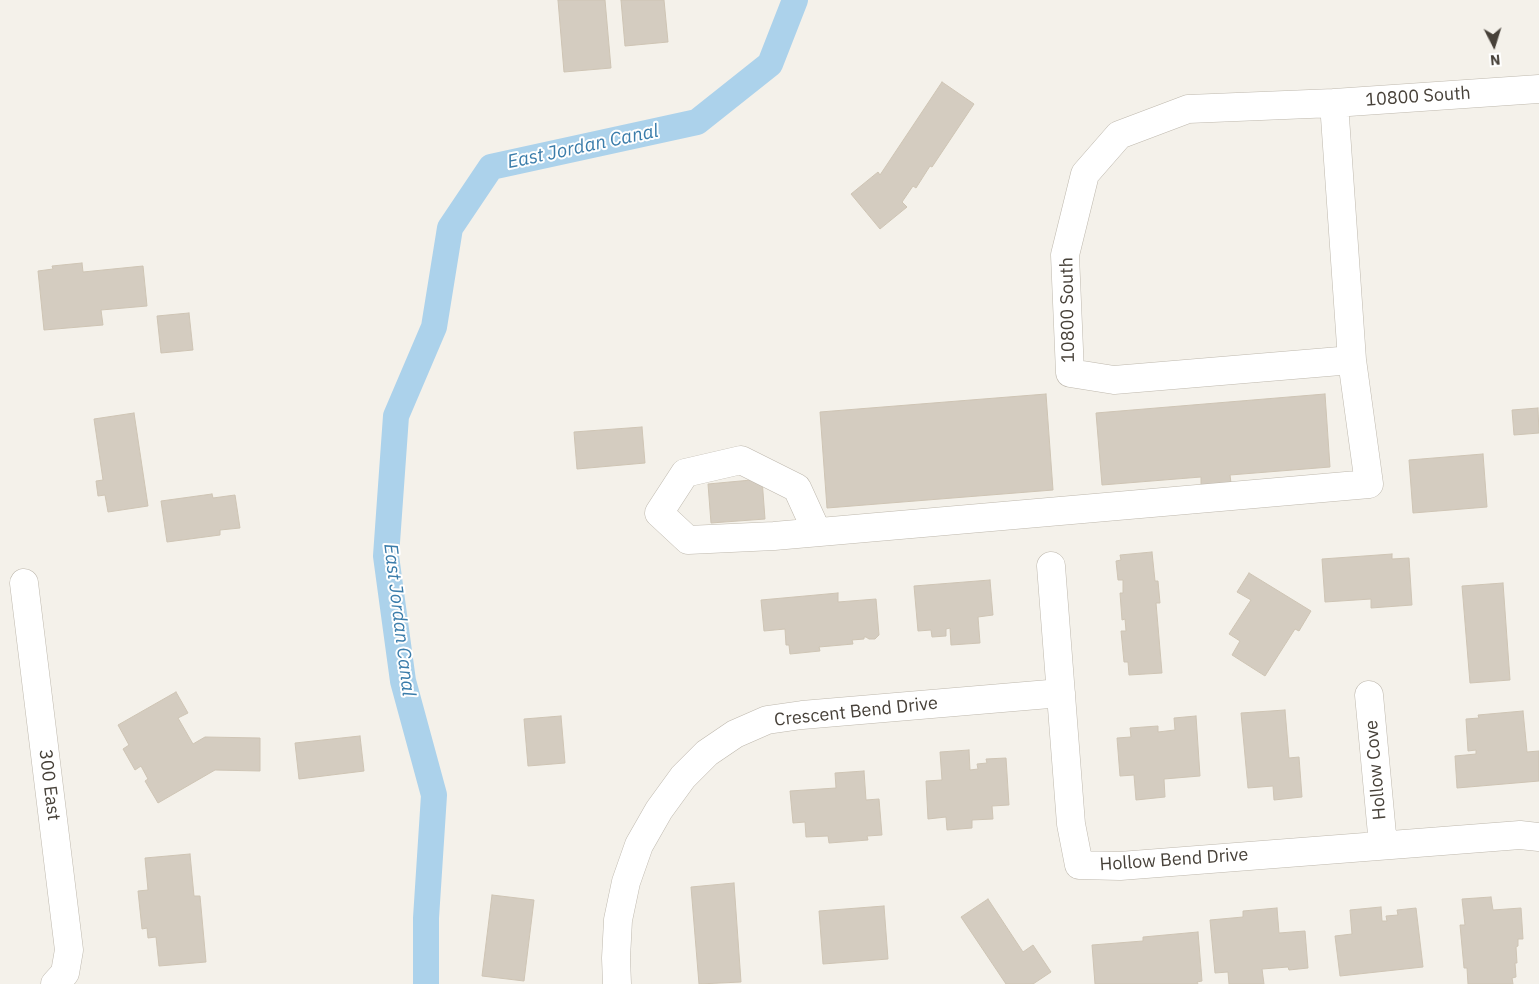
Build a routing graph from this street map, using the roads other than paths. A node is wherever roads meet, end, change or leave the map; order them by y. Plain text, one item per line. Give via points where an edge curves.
1 (1539, 89) edge
2 (1334, 103) junction
3 (1352, 360) junction
4 (817, 532) junction
5 (1051, 566) dead end
6 (24, 583) dead end
7 (1060, 693) junction
8 (1370, 695) dead end
9 (1539, 837) edge
10 (1383, 845) junction
11 (55, 984) edge
12 (617, 984) edge

1 - 2 street, 10800 South
2 - 3 street
2 - 3 street, 10800 South via 1188,109 1119,135 1085,174 1065,255 1070,373 1114,380
3 - 4 street via 1369,484
4 - 4 street via 688,540 659,512 685,473 741,460 797,488
5 - 7 street, Hollow Bend Drive
6 - 11 street, 300 East via 69,950 64,974
7 - 10 street, Hollow Bend Drive via 1071,824 1079,865 1120,866
7 - 12 street, Crescent Bend Drive via 802,714 767,720 735,734 707,753 683,777 639,845 626,882 618,920
8 - 10 street, Hollow Cove
9 - 10 street, Hollow Bend Drive via 1520,834

